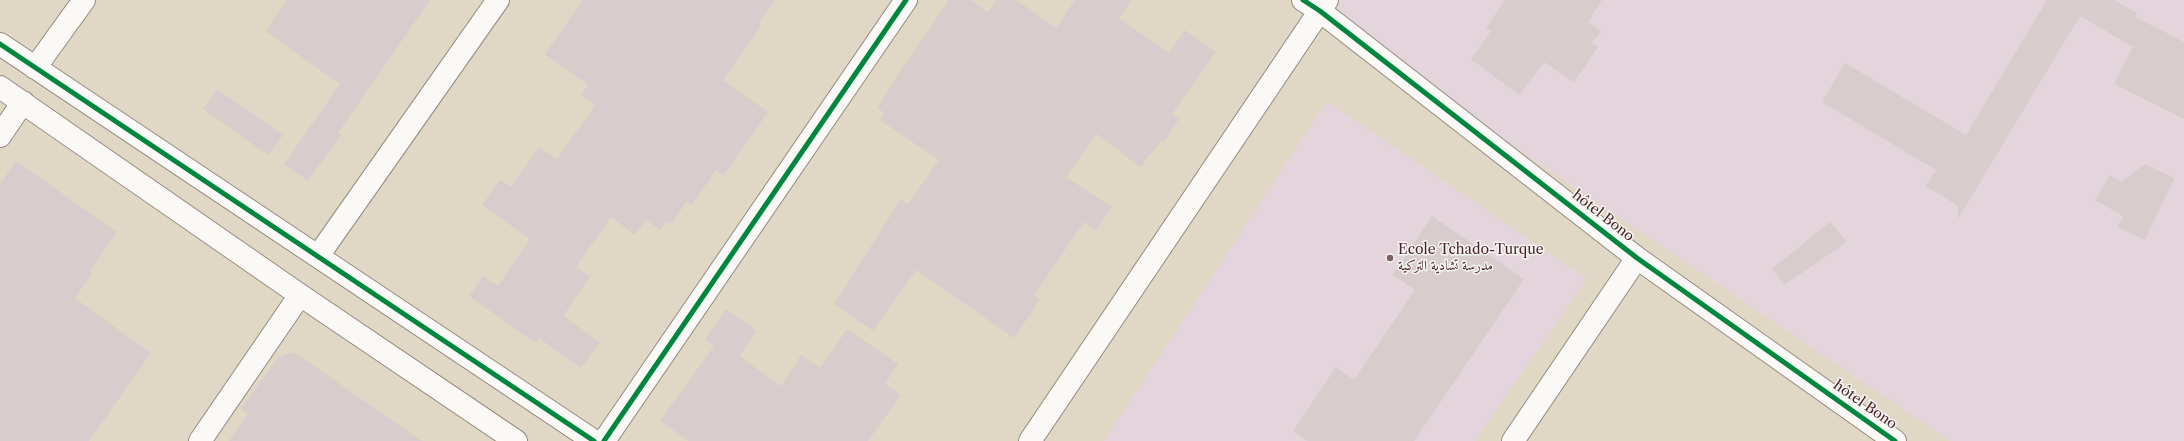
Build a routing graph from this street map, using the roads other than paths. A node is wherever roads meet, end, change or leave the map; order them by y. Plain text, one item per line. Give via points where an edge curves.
1 (84, 0) edge
2 (498, 0) edge
3 (906, 0) edge
4 (1317, 4) edge
5 (0, 44) edge
6 (35, 68) junction
7 (0, 87) edge
8 (23, 102) junction
9 (0, 136) edge
10 (318, 256) junction
11 (1637, 258) junction
12 (300, 296) junction
13 (200, 441) edge
14 (516, 441) edge
15 (594, 441) edge
16 (604, 441) edge
17 (1030, 441) edge
18 (1512, 441) edge
19 (1895, 441) edge

1 - 6 street
2 - 10 street
3 - 16 street
4 - 11 street, hôtel Bono
4 - 17 street
5 - 6 street
6 - 10 street
7 - 8 street
8 - 9 street
8 - 12 street
10 - 15 street
11 - 18 street
11 - 19 street, hôtel Bono
12 - 13 street
12 - 14 street

